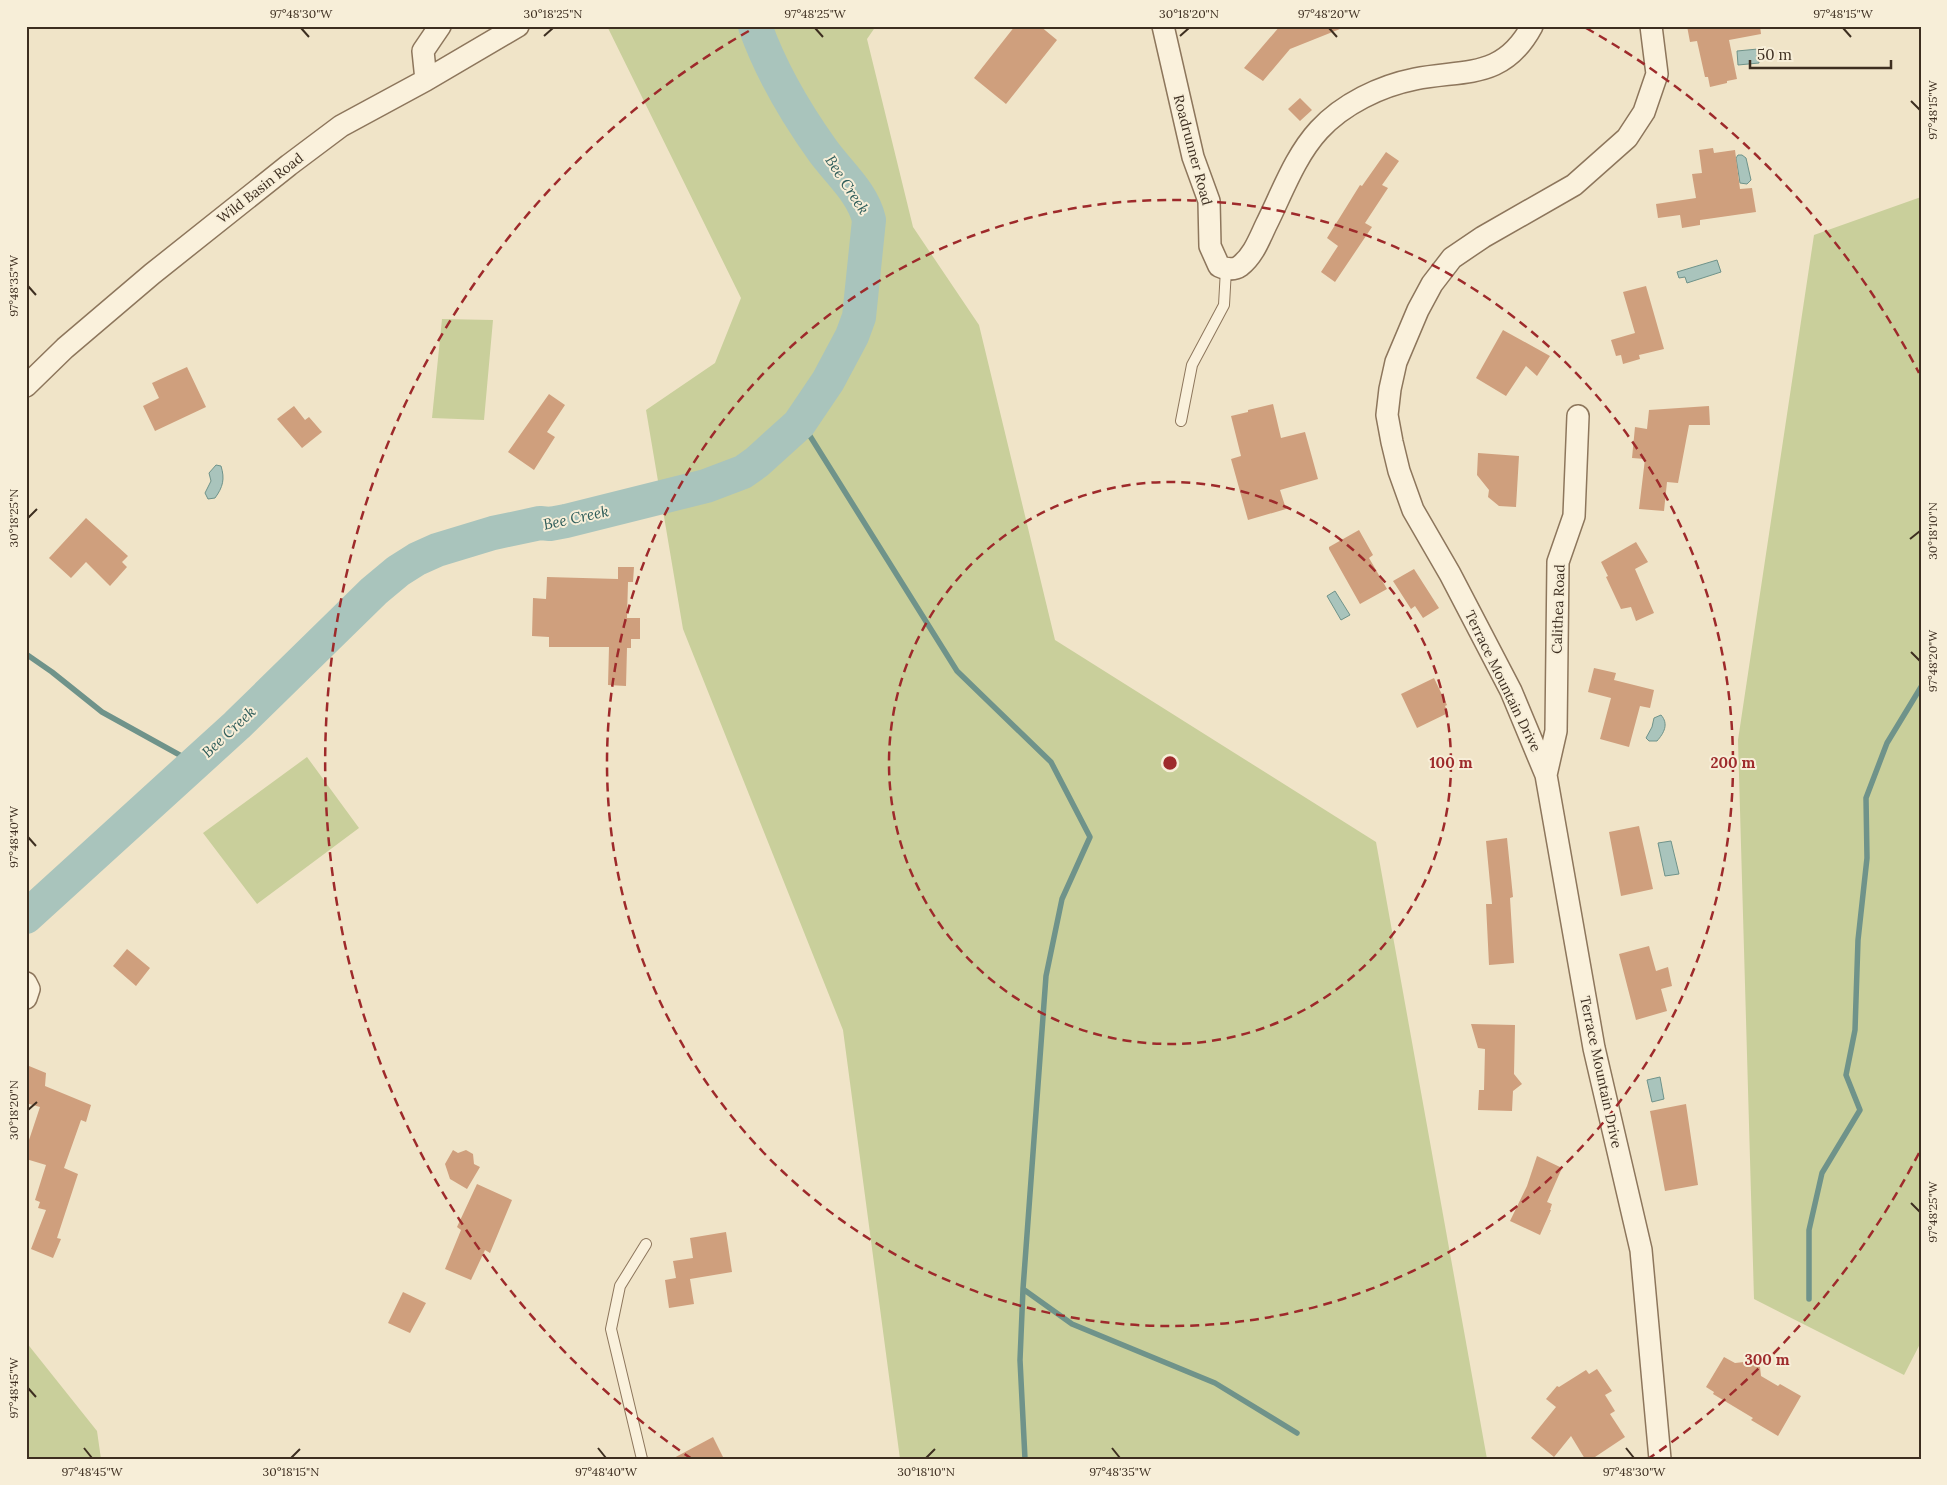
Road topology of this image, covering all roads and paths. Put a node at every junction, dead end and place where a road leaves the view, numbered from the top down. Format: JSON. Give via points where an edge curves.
{"nodes":[{"id":1,"x":440,"y":26,"type":"edge"},
{"id":2,"x":518,"y":26,"type":"edge"},
{"id":3,"x":1162,"y":26,"type":"edge"},
{"id":4,"x":1532,"y":26,"type":"edge"},
{"id":5,"x":1652,"y":26,"type":"edge"},
{"id":6,"x":426,"y":80,"type":"junction"},
{"id":7,"x":1226,"y":269,"type":"junction"},
{"id":8,"x":30,"y":376,"type":"edge"},
{"id":9,"x":1578,"y":416,"type":"dead end"},
{"id":10,"x":1181,"y":421,"type":"dead end"},
{"id":11,"x":1546,"y":774,"type":"junction"},
{"id":12,"x":26,"y":983,"type":"edge"},
{"id":13,"x":26,"y":998,"type":"edge"},
{"id":14,"x":646,"y":1244,"type":"dead end"},
{"id":15,"x":642,"y":1459,"type":"edge"},
{"id":16,"x":1660,"y":1459,"type":"edge"}],
"edges":[{"from":1,"to":6,"type":"street","via":[[423,51]]},
{"from":2,"to":6,"type":"street","name":"Wild Basin Road"},
{"from":3,"to":7,"type":"street","name":"Roadrunner Road","via":[[1191,149],[1209,201],[1210,246],[1219,266]]},
{"from":4,"to":7,"type":"street","via":[[1514,52],[1495,65],[1473,72],[1414,79],[1352,102],[1319,130],[1296,163],[1252,254],[1239,268]]},
{"from":5,"to":11,"type":"street","name":"Terrace Mountain Drive","via":[[1657,74],[1644,112],[1627,138],[1574,185],[1452,258],[1432,284],[1418,310],[1396,362],[1390,389],[1388,415],[1392,442],[1413,510],[1506,682]]},
{"from":6,"to":8,"type":"street","name":"Wild Basin Road","via":[[341,126],[152,274]]},
{"from":7,"to":10,"type":"lane","via":[[1224,304],[1192,365]]},
{"from":9,"to":11,"type":"street","name":"Calithea Road","via":[[1574,516],[1558,562],[1556,731]]},
{"from":11,"to":16,"type":"street","name":"Terrace Mountain Drive","via":[[1594,1048],[1641,1250]]},
{"from":12,"to":13,"type":"street","via":[[30,989]]},
{"from":14,"to":15,"type":"lane","via":[[620,1286],[610,1329]]}]}
